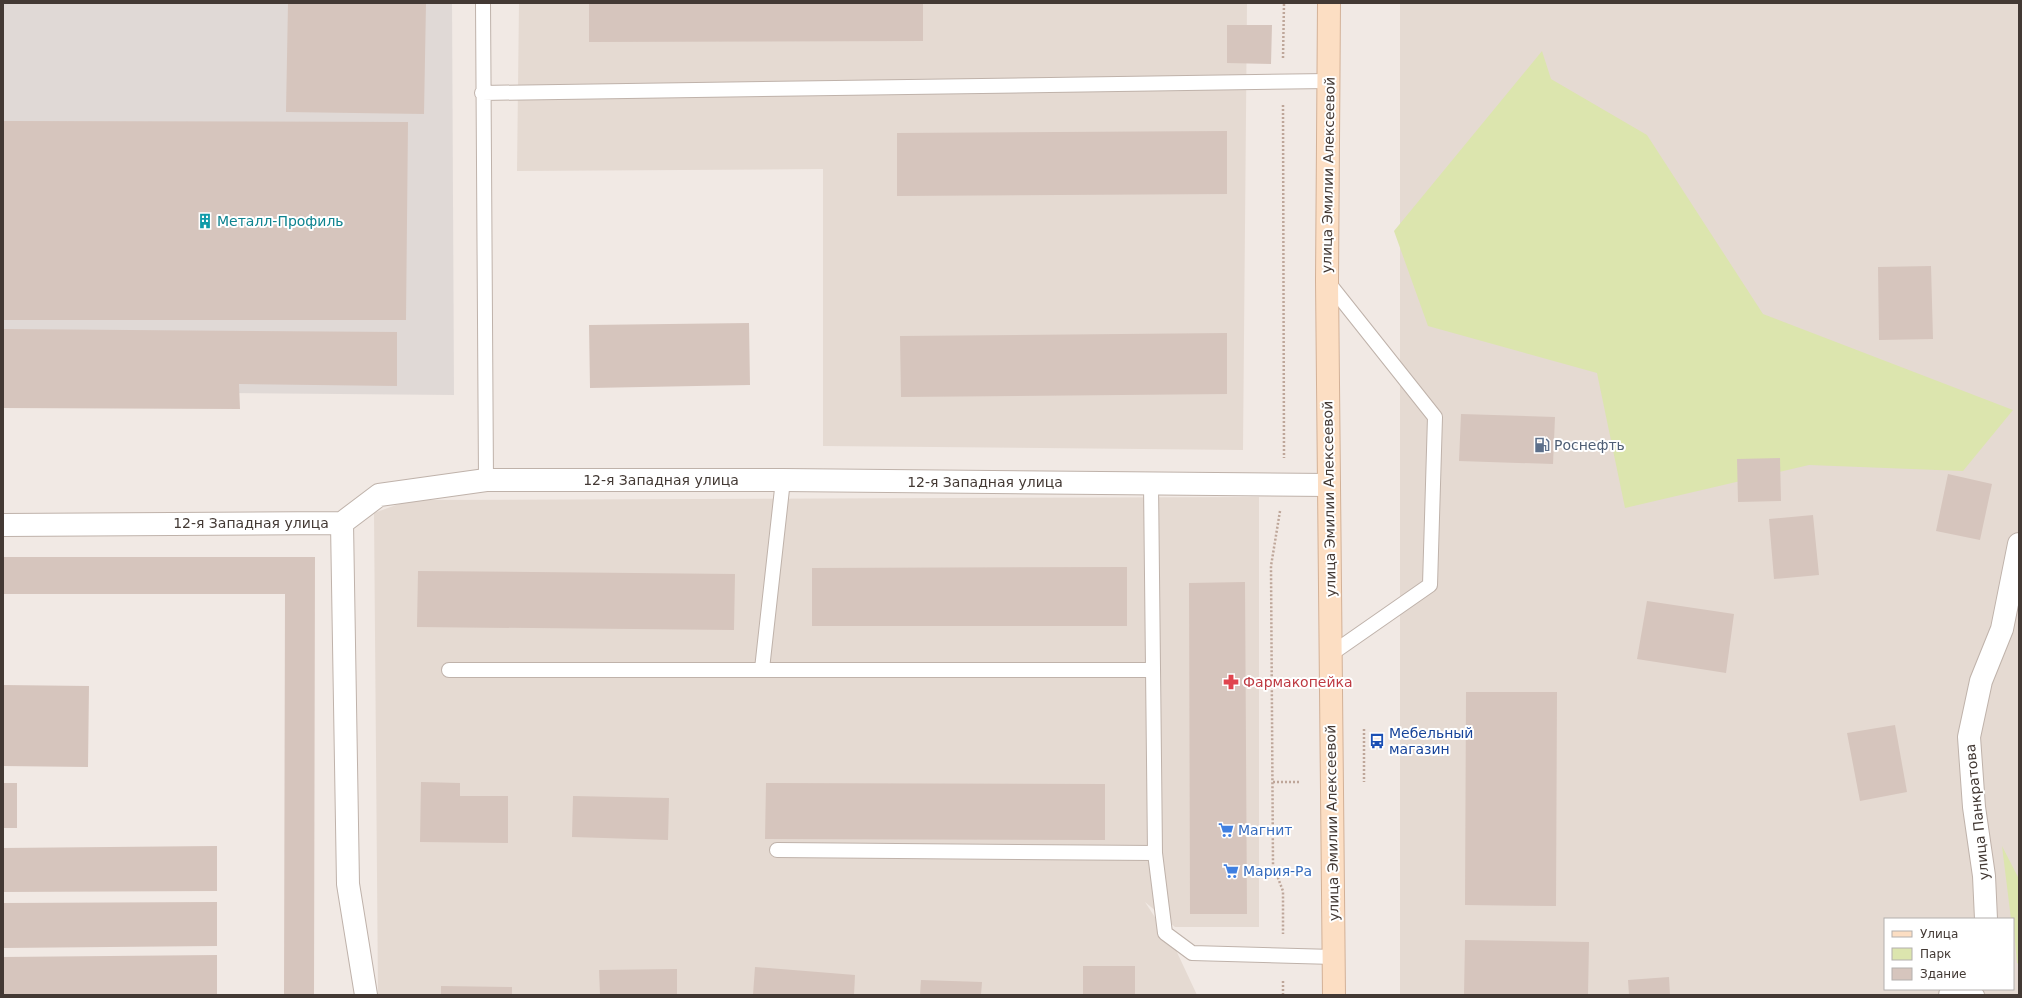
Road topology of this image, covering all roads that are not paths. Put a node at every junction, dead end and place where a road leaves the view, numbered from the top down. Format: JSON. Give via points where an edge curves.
{"nodes":[{"id":1,"x":483,"y":3,"type":"edge"},
{"id":2,"x":1329,"y":3,"type":"edge"},
{"id":3,"x":1329,"y":81,"type":"junction"},
{"id":4,"x":482,"y":93,"type":"junction"},
{"id":5,"x":1327,"y":281,"type":"junction"},
{"id":6,"x":486,"y":480,"type":"junction"},
{"id":7,"x":783,"y":480,"type":"junction"},
{"id":8,"x":1151,"y":483,"type":"junction"},
{"id":9,"x":1329,"y":485,"type":"junction"},
{"id":10,"x":342,"y":523,"type":"junction"},
{"id":11,"x":3,"y":524,"type":"edge"},
{"id":12,"x":2019,"y":544,"type":"edge"},
{"id":13,"x":1331,"y":654,"type":"junction"},
{"id":14,"x":762,"y":669,"type":"junction"},
{"id":15,"x":449,"y":670,"type":"dead end"},
{"id":16,"x":1153,"y":670,"type":"junction"},
{"id":17,"x":777,"y":850,"type":"dead end"},
{"id":18,"x":1156,"y":854,"type":"junction"},
{"id":19,"x":1986,"y":918,"type":"edge"},
{"id":20,"x":1334,"y":957,"type":"junction"},
{"id":21,"x":1953,"y":992,"type":"edge"},
{"id":22,"x":366,"y":995,"type":"edge"},
{"id":23,"x":1334,"y":995,"type":"edge"},
{"id":24,"x":1977,"y":995,"type":"edge"}],
"edges":[{"from":1,"to":4,"type":"lane"},
{"from":2,"to":3,"type":"street","name":"улица Эмилии Алексеевой"},
{"from":3,"to":4,"type":"lane"},
{"from":3,"to":5,"type":"street","name":"улица Эмилии Алексеевой"},
{"from":4,"to":6,"type":"lane"},
{"from":5,"to":9,"type":"street","name":"улица Эмилии Алексеевой"},
{"from":5,"to":13,"type":"lane","via":[[1435,417],[1430,585]]},
{"from":6,"to":7,"type":"street","name":"12-я Западная улица"},
{"from":6,"to":10,"type":"street","name":"12-я Западная улица","via":[[379,495]]},
{"from":7,"to":8,"type":"street","name":"12-я Западная улица"},
{"from":7,"to":14,"type":"lane"},
{"from":8,"to":9,"type":"street","name":"12-я Западная улица"},
{"from":8,"to":16,"type":"lane"},
{"from":9,"to":13,"type":"street","name":"улица Эмилии Алексеевой"},
{"from":10,"to":11,"type":"street","name":"12-я Западная улица"},
{"from":10,"to":22,"type":"street","via":[[348,884]]},
{"from":12,"to":19,"type":"street","name":"улица Панкратова","via":[[2002,629],[1981,681],[1969,737]]},
{"from":13,"to":20,"type":"street","name":"улица Эмилии Алексеевой"},
{"from":14,"to":15,"type":"lane"},
{"from":14,"to":16,"type":"lane"},
{"from":16,"to":18,"type":"lane"},
{"from":17,"to":18,"type":"lane"},
{"from":18,"to":20,"type":"lane","via":[[1165,933],[1192,953]]},
{"from":20,"to":23,"type":"street","name":"улица Эмилии Алексеевой"},
{"from":21,"to":24,"type":"lane"}]}
